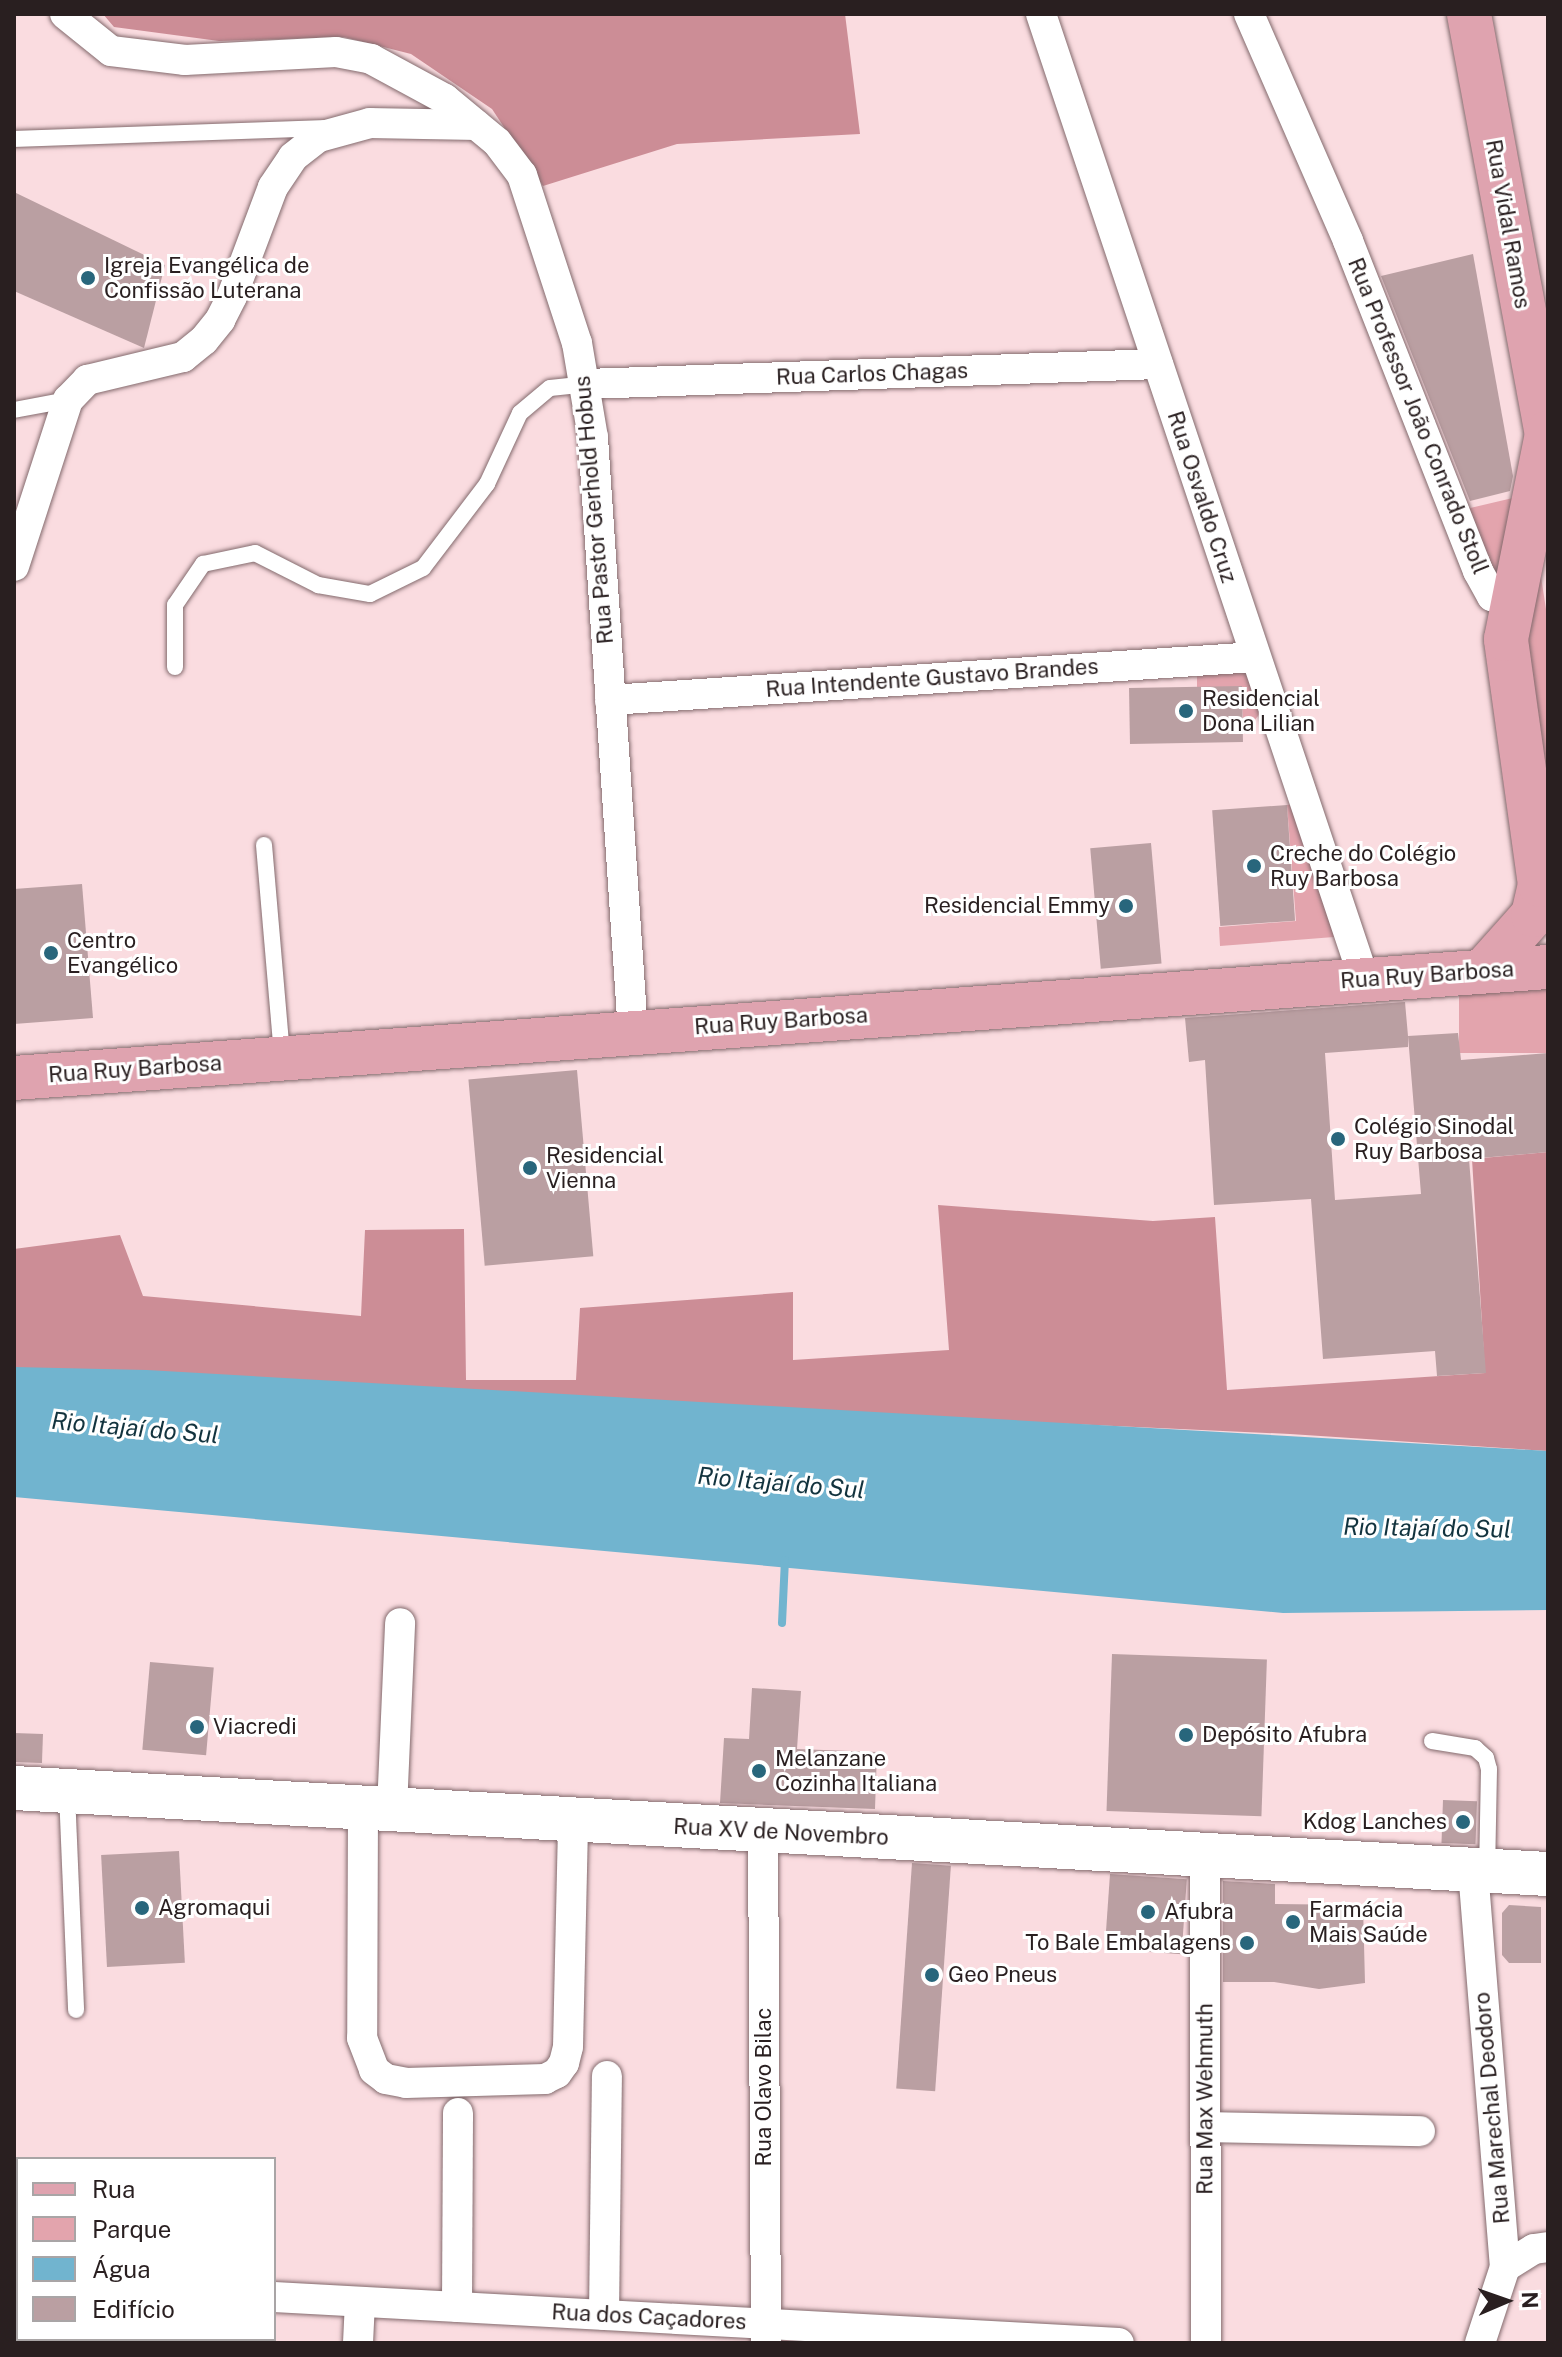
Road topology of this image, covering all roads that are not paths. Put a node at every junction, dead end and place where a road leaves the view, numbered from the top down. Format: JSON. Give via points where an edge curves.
{"nodes":[{"id":1,"x":65,"y":14,"type":"edge"},
{"id":2,"x":1041,"y":14,"type":"edge"},
{"id":3,"x":1249,"y":14,"type":"edge"},
{"id":4,"x":1469,"y":14,"type":"edge"},
{"id":5,"x":476,"y":125,"type":"junction"},
{"id":6,"x":343,"y":128,"type":"junction"},
{"id":7,"x":14,"y":139,"type":"edge"},
{"id":8,"x":1158,"y":364,"type":"junction"},
{"id":9,"x":586,"y":384,"type":"junction"},
{"id":10,"x":68,"y":400,"type":"junction"},
{"id":11,"x":14,"y":410,"type":"edge"},
{"id":12,"x":1547,"y":433,"type":"edge"},
{"id":13,"x":1548,"y":440,"type":"edge"},
{"id":14,"x":14,"y":566,"type":"edge"},
{"id":15,"x":1516,"y":587,"type":"junction"},
{"id":16,"x":1255,"y":657,"type":"junction"},
{"id":17,"x":175,"y":667,"type":"dead end"},
{"id":18,"x":610,"y":700,"type":"junction"},
{"id":19,"x":264,"y":845,"type":"dead end"},
{"id":20,"x":1548,"y":967,"type":"edge"},
{"id":21,"x":1484,"y":970,"type":"junction"},
{"id":22,"x":1364,"y":979,"type":"junction"},
{"id":23,"x":633,"y":1032,"type":"junction"},
{"id":24,"x":282,"y":1058,"type":"junction"},
{"id":25,"x":14,"y":1078,"type":"edge"},
{"id":26,"x":400,"y":1623,"type":"dead end"},
{"id":27,"x":1432,"y":1741,"type":"dead end"},
{"id":28,"x":14,"y":1788,"type":"edge"},
{"id":29,"x":67,"y":1791,"type":"junction"},
{"id":30,"x":378,"y":1808,"type":"junction"},
{"id":31,"x":573,"y":1819,"type":"junction"},
{"id":32,"x":763,"y":1831,"type":"junction"},
{"id":33,"x":1205,"y":1855,"type":"junction"},
{"id":34,"x":1480,"y":1871,"type":"junction"},
{"id":35,"x":1548,"y":1874,"type":"edge"},
{"id":36,"x":76,"y":2010,"type":"dead end"},
{"id":37,"x":607,"y":2076,"type":"dead end"},
{"id":38,"x":458,"y":2113,"type":"dead end"},
{"id":39,"x":1205,"y":2127,"type":"junction"},
{"id":40,"x":1420,"y":2131,"type":"dead end"},
{"id":41,"x":1548,"y":2247,"type":"edge"},
{"id":42,"x":1505,"y":2267,"type":"junction"},
{"id":43,"x":276,"y":2297,"type":"edge"},
{"id":44,"x":360,"y":2302,"type":"junction"},
{"id":45,"x":457,"y":2307,"type":"junction"},
{"id":46,"x":604,"y":2315,"type":"junction"},
{"id":47,"x":766,"y":2333,"type":"edge"},
{"id":48,"x":358,"y":2343,"type":"edge"},
{"id":49,"x":1119,"y":2343,"type":"edge"},
{"id":50,"x":1206,"y":2343,"type":"edge"},
{"id":51,"x":1480,"y":2343,"type":"edge"}],
"edges":[{"from":1,"to":5,"type":"street","name":"Rua Pastor Gerhold Hobus","via":[[111,51],[185,60],[336,52],[371,59],[445,99]]},
{"from":2,"to":8,"type":"street","name":"Rua Osvaldo Cruz"},
{"from":3,"to":15,"type":"street","name":"Rua Professor João Conrado Stoll","via":[[1348,241],[1478,571],[1492,596]]},
{"from":4,"to":12,"type":"main road","name":"Rua Vidal Ramos"},
{"from":5,"to":6,"type":"street","via":[[370,123]]},
{"from":5,"to":9,"type":"street","name":"Rua Pastor Gerhold Hobus","via":[[522,175]]},
{"from":6,"to":7,"type":"lane"},
{"from":6,"to":10,"type":"street","via":[[319,137],[293,157],[273,187],[232,296],[204,340],[183,357],[87,380]]},
{"from":8,"to":9,"type":"street","name":"Rua Carlos Chagas"},
{"from":8,"to":16,"type":"street","name":"Rua Osvaldo Cruz"},
{"from":9,"to":17,"type":"lane","via":[[550,388],[520,413],[487,484],[423,568],[370,594],[318,585],[255,553],[203,564],[175,605]]},
{"from":9,"to":18,"type":"street","name":"Rua Pastor Gerhold Hobus"},
{"from":10,"to":11,"type":"lane"},
{"from":10,"to":14,"type":"street"},
{"from":12,"to":13,"type":"main road","name":"Rua Vidal Ramos"},
{"from":12,"to":15,"type":"main road","name":"Rua Vidal Ramos"},
{"from":15,"to":21,"type":"main road","name":"Rua Professor João Conrado Stoll","via":[[1506,639],[1540,885],[1533,915]]},
{"from":16,"to":18,"type":"street","name":"Rua Intendente Gustavo Brandes"},
{"from":16,"to":22,"type":"street","name":"Rua Osvaldo Cruz"},
{"from":18,"to":23,"type":"street","name":"Rua Pastor Gerhold Hobus"},
{"from":19,"to":24,"type":"lane"},
{"from":20,"to":21,"type":"main road","name":"Rua Ruy Barbosa"},
{"from":21,"to":22,"type":"main road","name":"Rua Ruy Barbosa"},
{"from":22,"to":23,"type":"main road","name":"Rua Ruy Barbosa"},
{"from":23,"to":24,"type":"main road","name":"Rua Ruy Barbosa"},
{"from":24,"to":25,"type":"main road","name":"Rua Ruy Barbosa"},
{"from":26,"to":30,"type":"street"},
{"from":27,"to":34,"type":"lane","via":[[1475,1748],[1486,1758]]},
{"from":28,"to":29,"type":"main road","name":"Rua XV de Novembro"},
{"from":29,"to":30,"type":"main road","name":"Rua XV de Novembro"},
{"from":29,"to":36,"type":"lane"},
{"from":30,"to":31,"type":"main road","name":"Rua XV de Novembro"},
{"from":30,"to":31,"type":"street","via":[[362,2038],[374,2070],[406,2083],[545,2079],[564,2063]]},
{"from":31,"to":32,"type":"main road","name":"Rua XV de Novembro"},
{"from":32,"to":33,"type":"main road","name":"Rua XV de Novembro"},
{"from":32,"to":47,"type":"street","name":"Rua Olavo Bilac"},
{"from":33,"to":34,"type":"main road","name":"Rua XV de Novembro"},
{"from":33,"to":39,"type":"street","name":"Rua Max Wehmuth"},
{"from":34,"to":35,"type":"main road","name":"Rua XV de Novembro"},
{"from":34,"to":42,"type":"street","name":"Rua Marechal Deodoro"},
{"from":37,"to":46,"type":"street"},
{"from":38,"to":45,"type":"street"},
{"from":39,"to":40,"type":"street"},
{"from":39,"to":50,"type":"street","name":"Rua Max Wehmuth"},
{"from":41,"to":42,"type":"street","via":[[1534,2249]]},
{"from":42,"to":51,"type":"street","name":"Rua Marechal Deodoro"},
{"from":43,"to":44,"type":"street","name":"Rua dos Caçadores"},
{"from":44,"to":45,"type":"street","name":"Rua dos Caçadores"},
{"from":44,"to":48,"type":"street"},
{"from":45,"to":46,"type":"street","name":"Rua dos Caçadores"},
{"from":46,"to":47,"type":"street","name":"Rua dos Caçadores"},
{"from":47,"to":49,"type":"street","name":"Rua dos Caçadores"}]}
